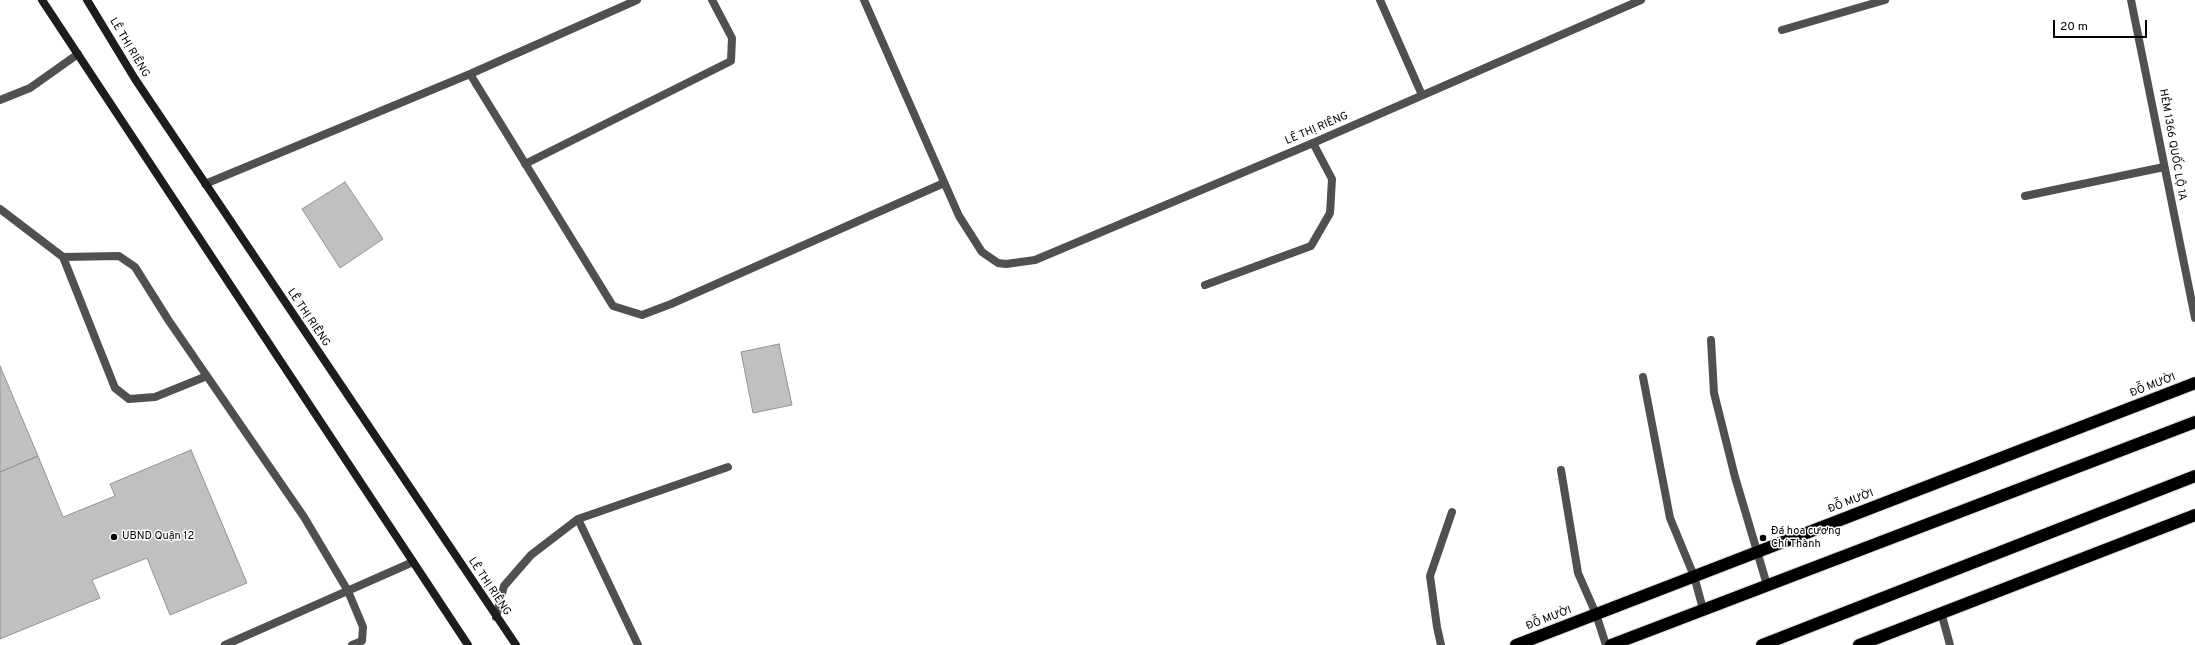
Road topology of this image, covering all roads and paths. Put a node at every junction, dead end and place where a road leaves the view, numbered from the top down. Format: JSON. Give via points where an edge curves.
{"nodes":[{"id":1,"x":42,"y":0,"type":"edge"},
{"id":2,"x":87,"y":0,"type":"edge"},
{"id":3,"x":637,"y":0,"type":"edge"},
{"id":4,"x":712,"y":0,"type":"edge"},
{"id":5,"x":864,"y":0,"type":"edge"},
{"id":6,"x":1380,"y":0,"type":"edge"},
{"id":7,"x":1641,"y":0,"type":"edge"},
{"id":8,"x":1885,"y":0,"type":"edge"},
{"id":9,"x":2131,"y":0,"type":"edge"},
{"id":10,"x":1782,"y":30,"type":"dead end"},
{"id":11,"x":78,"y":54,"type":"junction"},
{"id":12,"x":470,"y":74,"type":"junction"},
{"id":13,"x":1422,"y":95,"type":"junction"},
{"id":14,"x":0,"y":100,"type":"edge"},
{"id":15,"x":1313,"y":143,"type":"junction"},
{"id":16,"x":525,"y":164,"type":"junction"},
{"id":17,"x":2164,"y":167,"type":"junction"},
{"id":18,"x":944,"y":183,"type":"junction"},
{"id":19,"x":205,"y":184,"type":"junction"},
{"id":20,"x":2025,"y":196,"type":"dead end"},
{"id":21,"x":0,"y":209,"type":"edge"},
{"id":22,"x":63,"y":257,"type":"junction"},
{"id":23,"x":1206,"y":285,"type":"dead end"},
{"id":24,"x":2195,"y":318,"type":"edge"},
{"id":25,"x":1711,"y":340,"type":"dead end"},
{"id":26,"x":207,"y":376,"type":"junction"},
{"id":27,"x":1642,"y":377,"type":"dead end"},
{"id":28,"x":2195,"y":383,"type":"edge"},
{"id":29,"x":2195,"y":422,"type":"edge"},
{"id":30,"x":728,"y":468,"type":"dead end"},
{"id":31,"x":1561,"y":470,"type":"dead end"},
{"id":32,"x":2195,"y":476,"type":"edge"},
{"id":33,"x":1452,"y":512,"type":"dead end"},
{"id":34,"x":2195,"y":515,"type":"edge"},
{"id":35,"x":578,"y":519,"type":"junction"},
{"id":36,"x":1756,"y":552,"type":"junction"},
{"id":37,"x":413,"y":562,"type":"junction"},
{"id":38,"x":1694,"y":576,"type":"junction"},
{"id":39,"x":1767,"y":585,"type":"junction"},
{"id":40,"x":348,"y":591,"type":"junction"},
{"id":41,"x":1704,"y":609,"type":"junction"},
{"id":42,"x":1941,"y":612,"type":"junction"},
{"id":43,"x":1596,"y":614,"type":"junction"},
{"id":44,"x":496,"y":617,"type":"junction"},
{"id":45,"x":225,"y":645,"type":"edge"},
{"id":46,"x":352,"y":645,"type":"edge"},
{"id":47,"x":468,"y":645,"type":"edge"},
{"id":48,"x":516,"y":645,"type":"edge"},
{"id":49,"x":638,"y":645,"type":"edge"},
{"id":50,"x":1442,"y":645,"type":"edge"},
{"id":51,"x":1516,"y":645,"type":"edge"},
{"id":52,"x":1606,"y":645,"type":"edge"},
{"id":53,"x":1611,"y":645,"type":"edge"},
{"id":54,"x":1762,"y":645,"type":"edge"},
{"id":55,"x":1859,"y":645,"type":"edge"},
{"id":56,"x":1950,"y":645,"type":"edge"}],
"edges":[{"from":1,"to":11,"type":"street"},
{"from":2,"to":19,"type":"street","name":"LÊ THỊ RIÊNG","via":[[135,79]]},
{"from":3,"to":12,"type":"street"},
{"from":4,"to":16,"type":"street","via":[[732,38],[731,61]]},
{"from":5,"to":18,"type":"street"},
{"from":6,"to":13,"type":"street"},
{"from":7,"to":13,"type":"street","name":"LÊ THỊ RIÊNG"},
{"from":8,"to":10,"type":"street"},
{"from":9,"to":17,"type":"street","name":"HẺM 1366 QUỐC LỘ 1A","via":[[2150,84]]},
{"from":11,"to":14,"type":"street","via":[[30,88]]},
{"from":11,"to":37,"type":"street"},
{"from":12,"to":16,"type":"street"},
{"from":12,"to":19,"type":"street"},
{"from":13,"to":15,"type":"street","name":"LÊ THỊ RIÊNG"},
{"from":15,"to":18,"type":"street","name":"LÊ THỊ RIÊNG","via":[[1035,260],[1006,264],[998,263],[982,252],[959,216]]},
{"from":15,"to":23,"type":"street","via":[[1332,179],[1330,213],[1311,246]]},
{"from":16,"to":18,"type":"street","via":[[613,306],[642,315]]},
{"from":17,"to":20,"type":"street"},
{"from":17,"to":24,"type":"street","name":"HẺM 1366 QUỐC LỘ 1A"},
{"from":19,"to":44,"type":"street","name":"LÊ THỊ RIÊNG"},
{"from":21,"to":22,"type":"street"},
{"from":22,"to":26,"type":"street","via":[[119,256],[135,267]]},
{"from":22,"to":26,"type":"street","via":[[115,388],[129,399],[155,397]]},
{"from":25,"to":36,"type":"street","via":[[1714,393]]},
{"from":26,"to":40,"type":"street","via":[[304,517]]},
{"from":27,"to":38,"type":"street","via":[[1670,518]]},
{"from":28,"to":36,"type":"highway","name":"ĐỖ MƯỜI"},
{"from":29,"to":39,"type":"highway"},
{"from":30,"to":35,"type":"street"},
{"from":31,"to":43,"type":"street","via":[[1578,573]]},
{"from":32,"to":54,"type":"highway"},
{"from":33,"to":50,"type":"street","via":[[1430,576]]},
{"from":34,"to":42,"type":"highway"},
{"from":35,"to":44,"type":"street","via":[[531,555],[504,586]]},
{"from":35,"to":49,"type":"street"},
{"from":36,"to":38,"type":"highway","name":"ĐỖ MƯỜI"},
{"from":36,"to":39,"type":"street"},
{"from":37,"to":40,"type":"street"},
{"from":37,"to":47,"type":"street"},
{"from":38,"to":41,"type":"street"},
{"from":38,"to":43,"type":"highway","name":"ĐỖ MƯỜI"},
{"from":39,"to":41,"type":"highway"},
{"from":40,"to":45,"type":"street"},
{"from":40,"to":46,"type":"street","via":[[363,628],[362,641]]},
{"from":41,"to":53,"type":"highway"},
{"from":42,"to":55,"type":"highway"},
{"from":42,"to":56,"type":"street"},
{"from":43,"to":51,"type":"highway","name":"ĐỖ MƯỜI"},
{"from":43,"to":52,"type":"street"},
{"from":44,"to":48,"type":"street","name":"LÊ THỊ RIÊNG"}]}
